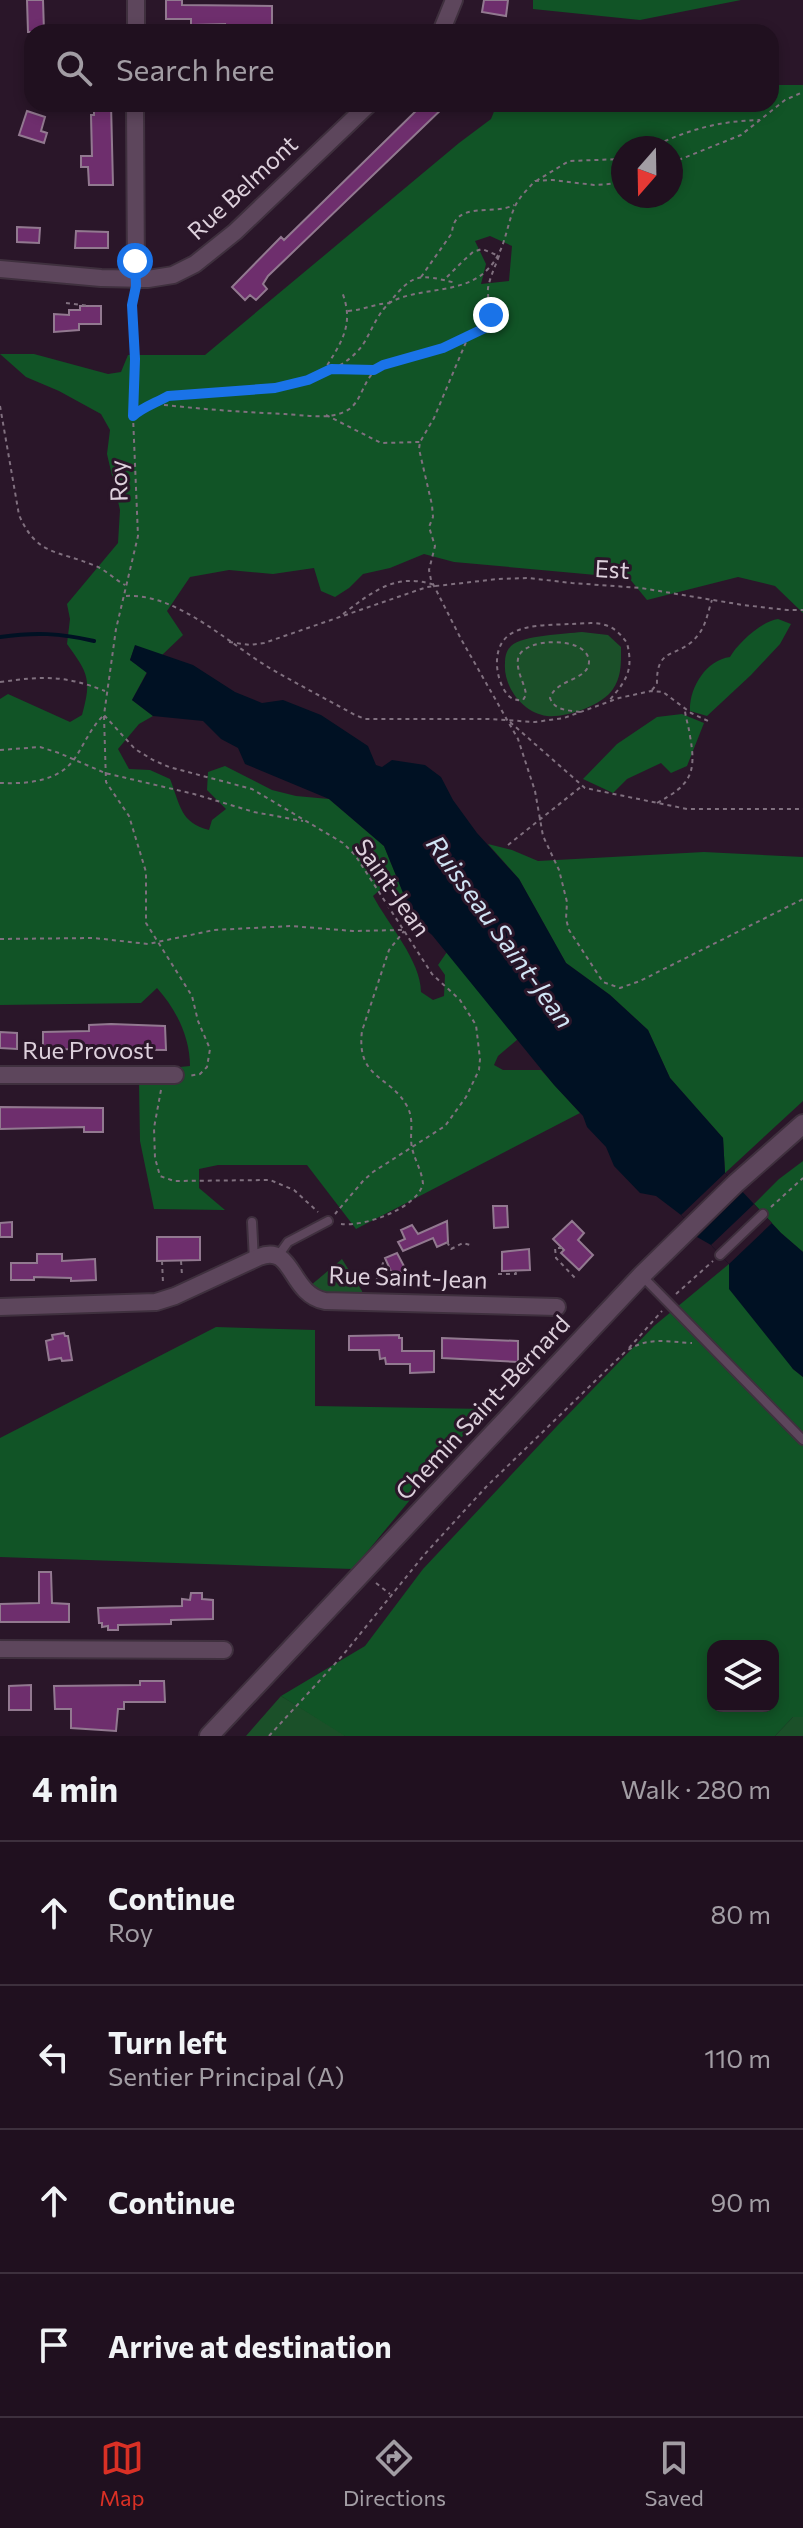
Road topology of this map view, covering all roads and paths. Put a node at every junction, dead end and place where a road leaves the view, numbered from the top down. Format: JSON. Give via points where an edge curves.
{"nodes":[{"id":1,"x":136,"y":0,"type":"edge"},
{"id":2,"x":454,"y":0,"type":"edge"},
{"id":3,"x":136,"y":24,"type":"edge"},
{"id":4,"x":444,"y":24,"type":"edge"},
{"id":5,"x":803,"y":92,"type":"edge"},
{"id":6,"x":779,"y":105,"type":"edge"},
{"id":7,"x":135,"y":112,"type":"edge"},
{"id":8,"x":354,"y":112,"type":"edge"},
{"id":9,"x":770,"y":112,"type":"edge"},
{"id":10,"x":760,"y":120,"type":"junction"},
{"id":11,"x":675,"y":136,"type":"edge"},
{"id":12,"x":683,"y":158,"type":"edge"},
{"id":13,"x":611,"y":159,"type":"edge"},
{"id":14,"x":535,"y":181,"type":"junction"},
{"id":15,"x":611,"y":184,"type":"edge"},
{"id":16,"x":518,"y":202,"type":"junction"},
{"id":17,"x":499,"y":256,"type":"junction"},
{"id":18,"x":0,"y":269,"type":"edge"},
{"id":19,"x":421,"y":277,"type":"junction"},
{"id":20,"x":136,"y":279,"type":"junction"},
{"id":21,"x":444,"y":280,"type":"junction"},
{"id":22,"x":462,"y":284,"type":"junction"},
{"id":23,"x":342,"y":292,"type":"dead end"},
{"id":24,"x":66,"y":303,"type":"dead end"},
{"id":25,"x":389,"y":303,"type":"junction"},
{"id":26,"x":90,"y":306,"type":"dead end"},
{"id":27,"x":348,"y":311,"type":"junction"},
{"id":28,"x":469,"y":335,"type":"junction"},
{"id":29,"x":331,"y":369,"type":"junction"},
{"id":30,"x":374,"y":370,"type":"junction"},
{"id":31,"x":321,"y":374,"type":"junction"},
{"id":32,"x":155,"y":404,"type":"junction"},
{"id":33,"x":0,"y":406,"type":"edge"},
{"id":34,"x":325,"y":415,"type":"junction"},
{"id":35,"x":133,"y":416,"type":"junction"},
{"id":36,"x":420,"y":442,"type":"junction"},
{"id":37,"x":435,"y":585,"type":"junction"},
{"id":38,"x":126,"y":586,"type":"junction"},
{"id":39,"x":125,"y":596,"type":"junction"},
{"id":40,"x":712,"y":600,"type":"junction"},
{"id":41,"x":803,"y":610,"type":"edge"},
{"id":42,"x":340,"y":616,"type":"junction"},
{"id":43,"x":228,"y":642,"type":"junction"},
{"id":44,"x":0,"y":682,"type":"edge"},
{"id":45,"x":651,"y":691,"type":"junction"},
{"id":46,"x":106,"y":692,"type":"junction"},
{"id":47,"x":607,"y":703,"type":"junction"},
{"id":48,"x":685,"y":708,"type":"junction"},
{"id":49,"x":581,"y":712,"type":"junction"},
{"id":50,"x":104,"y":715,"type":"junction"},
{"id":51,"x":509,"y":721,"type":"junction"},
{"id":52,"x":708,"y":721,"type":"dead end"},
{"id":53,"x":0,"y":750,"type":"edge"},
{"id":54,"x":74,"y":759,"type":"junction"},
{"id":55,"x":105,"y":773,"type":"junction"},
{"id":56,"x":0,"y":783,"type":"edge"},
{"id":57,"x":582,"y":786,"type":"junction"},
{"id":58,"x":656,"y":804,"type":"junction"},
{"id":59,"x":803,"y":809,"type":"edge"},
{"id":60,"x":539,"y":819,"type":"junction"},
{"id":61,"x":306,"y":821,"type":"junction"},
{"id":62,"x":508,"y":845,"type":"dead end"},
{"id":63,"x":803,"y":899,"type":"edge"},
{"id":64,"x":405,"y":930,"type":"junction"},
{"id":65,"x":0,"y":939,"type":"edge"},
{"id":66,"x":157,"y":944,"type":"junction"},
{"id":67,"x":0,"y":1075,"type":"edge"},
{"id":68,"x":169,"y":1075,"type":"junction"},
{"id":69,"x":803,"y":1124,"type":"edge"},
{"id":70,"x":412,"y":1147,"type":"junction"},
{"id":71,"x":803,"y":1178,"type":"edge"},
{"id":72,"x":763,"y":1214,"type":"joint"},
{"id":73,"x":328,"y":1221,"type":"junction"},
{"id":74,"x":252,"y":1222,"type":"dead end"},
{"id":75,"x":447,"y":1242,"type":"dead end"},
{"id":76,"x":470,"y":1245,"type":"dead end"},
{"id":77,"x":562,"y":1248,"type":"dead end"},
{"id":78,"x":720,"y":1255,"type":"joint"},
{"id":79,"x":278,"y":1256,"type":"junction"},
{"id":80,"x":385,"y":1258,"type":"dead end"},
{"id":81,"x":254,"y":1260,"type":"junction"},
{"id":82,"x":162,"y":1261,"type":"dead end"},
{"id":83,"x":515,"y":1270,"type":"dead end"},
{"id":84,"x":498,"y":1274,"type":"dead end"},
{"id":85,"x":642,"y":1275,"type":"junction"},
{"id":86,"x":576,"y":1279,"type":"dead end"},
{"id":87,"x":376,"y":1281,"type":"dead end"},
{"id":88,"x":163,"y":1300,"type":"junction"},
{"id":89,"x":668,"y":1301,"type":"junction"},
{"id":90,"x":0,"y":1307,"type":"edge"},
{"id":91,"x":557,"y":1307,"type":"dead end"},
{"id":92,"x":706,"y":1340,"type":"junction"},
{"id":93,"x":625,"y":1352,"type":"junction"},
{"id":94,"x":803,"y":1440,"type":"edge"},
{"id":95,"x":373,"y":1580,"type":"dead end"},
{"id":96,"x":391,"y":1595,"type":"junction"},
{"id":97,"x":0,"y":1649,"type":"edge"},
{"id":98,"x":224,"y":1650,"type":"dead end"},
{"id":99,"x":209,"y":1736,"type":"edge"},
{"id":100,"x":269,"y":1736,"type":"edge"}],
"edges":[{"from":1,"to":3,"type":"street"},
{"from":2,"to":4,"type":"street"},
{"from":5,"to":6,"type":"path"},
{"from":7,"to":20,"type":"street"},
{"from":8,"to":20,"type":"street","name":"Rue Belmont","via":[[207,256],[173,275]]},
{"from":9,"to":10,"type":"path"},
{"from":10,"to":11,"type":"path"},
{"from":10,"to":12,"type":"path","via":[[741,135]]},
{"from":13,"to":14,"type":"path","via":[[569,161]]},
{"from":14,"to":15,"type":"path"},
{"from":14,"to":16,"type":"path"},
{"from":16,"to":17,"type":"path"},
{"from":16,"to":19,"type":"path","via":[[501,210],[463,212]]},
{"from":17,"to":21,"type":"path","via":[[482,249],[473,252]]},
{"from":17,"to":22,"type":"path","via":[[485,273]]},
{"from":17,"to":28,"type":"path","via":[[489,283],[490,321]]},
{"from":18,"to":20,"type":"street","name":"Rue Belmont"},
{"from":19,"to":21,"type":"path"},
{"from":19,"to":25,"type":"path","via":[[406,283]]},
{"from":20,"to":35,"type":"path","name":"Roy"},
{"from":21,"to":22,"type":"path"},
{"from":22,"to":25,"type":"path"},
{"from":23,"to":27,"type":"path"},
{"from":24,"to":26,"type":"path"},
{"from":25,"to":27,"type":"path"},
{"from":25,"to":29,"type":"path","via":[[361,347]]},
{"from":27,"to":31,"type":"path","via":[[346,329]]},
{"from":28,"to":30,"type":"path"},
{"from":28,"to":36,"type":"path"},
{"from":29,"to":30,"type":"path"},
{"from":29,"to":31,"type":"path"},
{"from":30,"to":34,"type":"path","via":[[355,404]]},
{"from":31,"to":32,"type":"path","via":[[275,388],[168,396]]},
{"from":32,"to":34,"type":"path"},
{"from":32,"to":35,"type":"path"},
{"from":33,"to":38,"type":"path","via":[[25,529],[45,548],[95,565]]},
{"from":34,"to":36,"type":"path","via":[[381,443]]},
{"from":35,"to":38,"type":"path","name":"Roy","via":[[138,536]]},
{"from":36,"to":37,"type":"path","via":[[432,505],[429,527],[435,546],[429,570]]},
{"from":37,"to":40,"type":"path","name":"Est","via":[[528,578]]},
{"from":37,"to":42,"type":"path"},
{"from":37,"to":42,"type":"path","via":[[420,580],[390,583]]},
{"from":37,"to":51,"type":"path"},
{"from":38,"to":39,"type":"path"},
{"from":39,"to":43,"type":"path","via":[[176,607]]},
{"from":39,"to":46,"type":"path"},
{"from":40,"to":41,"type":"path","name":"Est"},
{"from":40,"to":45,"type":"path","via":[[692,643],[658,664],[657,684]]},
{"from":42,"to":43,"type":"path","via":[[264,643]]},
{"from":43,"to":51,"type":"path","via":[[365,719]]},
{"from":44,"to":46,"type":"path","via":[[77,680]]},
{"from":45,"to":47,"type":"path"},
{"from":45,"to":48,"type":"path","via":[[663,692]]},
{"from":46,"to":50,"type":"path"},
{"from":47,"to":49,"type":"path"},
{"from":47,"to":49,"type":"path","via":[[629,669],[627,643],[610,627],[545,625],[514,632],[498,647],[502,687],[517,700],[526,695],[519,672],[521,651],[539,644],[579,647],[587,654],[586,671],[561,683],[550,698],[559,709]]},
{"from":48,"to":52,"type":"path"},
{"from":48,"to":58,"type":"path","via":[[694,759],[689,778],[679,791]]},
{"from":49,"to":51,"type":"path","via":[[535,722]]},
{"from":50,"to":54,"type":"path"},
{"from":50,"to":55,"type":"path"},
{"from":50,"to":61,"type":"path","name":"Saint-Jean","via":[[135,749],[153,760],[252,789]]},
{"from":51,"to":57,"type":"path"},
{"from":51,"to":60,"type":"path","via":[[535,791]]},
{"from":53,"to":54,"type":"path","via":[[40,747]]},
{"from":54,"to":55,"type":"path"},
{"from":54,"to":56,"type":"path","via":[[40,781]]},
{"from":55,"to":61,"type":"path"},
{"from":55,"to":66,"type":"path","via":[[129,816],[146,872],[146,923]]},
{"from":57,"to":58,"type":"path"},
{"from":57,"to":60,"type":"path"},
{"from":58,"to":59,"type":"path"},
{"from":60,"to":62,"type":"path"},
{"from":60,"to":63,"type":"path","via":[[559,870],[569,930],[603,982],[614,987],[640,981]]},
{"from":61,"to":64,"type":"path","name":"Saint-Jean","via":[[355,855]]},
{"from":64,"to":66,"type":"path","via":[[214,930]]},
{"from":64,"to":70,"type":"path","via":[[389,950],[361,1041],[367,1065],[408,1109]]},
{"from":64,"to":70,"type":"path","name":"Saint-Jean","via":[[432,974],[460,1000],[476,1025],[480,1059],[457,1112]]},
{"from":65,"to":66,"type":"path","via":[[69,937]]},
{"from":66,"to":68,"type":"path","via":[[192,996],[210,1049],[200,1074]]},
{"from":67,"to":68,"type":"street","name":"Rue Provost"},
{"from":68,"to":73,"type":"path","via":[[154,1128],[160,1176],[174,1181],[270,1180],[303,1196]]},
{"from":69,"to":85,"type":"street","name":"Chemin Saint-Bernard"},
{"from":70,"to":73,"type":"path","name":"Saint-Jean","via":[[363,1181]]},
{"from":70,"to":73,"type":"path","via":[[422,1177],[416,1198],[361,1225]]},
{"from":71,"to":72,"type":"path"},
{"from":72,"to":78,"type":"lane"},
{"from":73,"to":79,"type":"lane","via":[[288,1242]]},
{"from":74,"to":81,"type":"lane"},
{"from":75,"to":76,"type":"path","via":[[451,1249]]},
{"from":77,"to":86,"type":"path","via":[[555,1248],[556,1258]]},
{"from":78,"to":89,"type":"path"},
{"from":79,"to":81,"type":"street"},
{"from":79,"to":91,"type":"street","name":"Rue Saint-Jean","via":[[317,1300]]},
{"from":80,"to":87,"type":"path"},
{"from":81,"to":88,"type":"street"},
{"from":82,"to":88,"type":"path"},
{"from":83,"to":84,"type":"path","via":[[516,1274]]},
{"from":85,"to":89,"type":"lane"},
{"from":85,"to":99,"type":"street","name":"Chemin Saint-Bernard"},
{"from":88,"to":90,"type":"street"},
{"from":89,"to":92,"type":"lane"},
{"from":89,"to":93,"type":"path"},
{"from":92,"to":93,"type":"path","via":[[654,1340]]},
{"from":92,"to":94,"type":"lane"},
{"from":93,"to":96,"type":"path","via":[[513,1460]]},
{"from":95,"to":96,"type":"path"},
{"from":96,"to":100,"type":"path"},
{"from":97,"to":98,"type":"street"}]}
